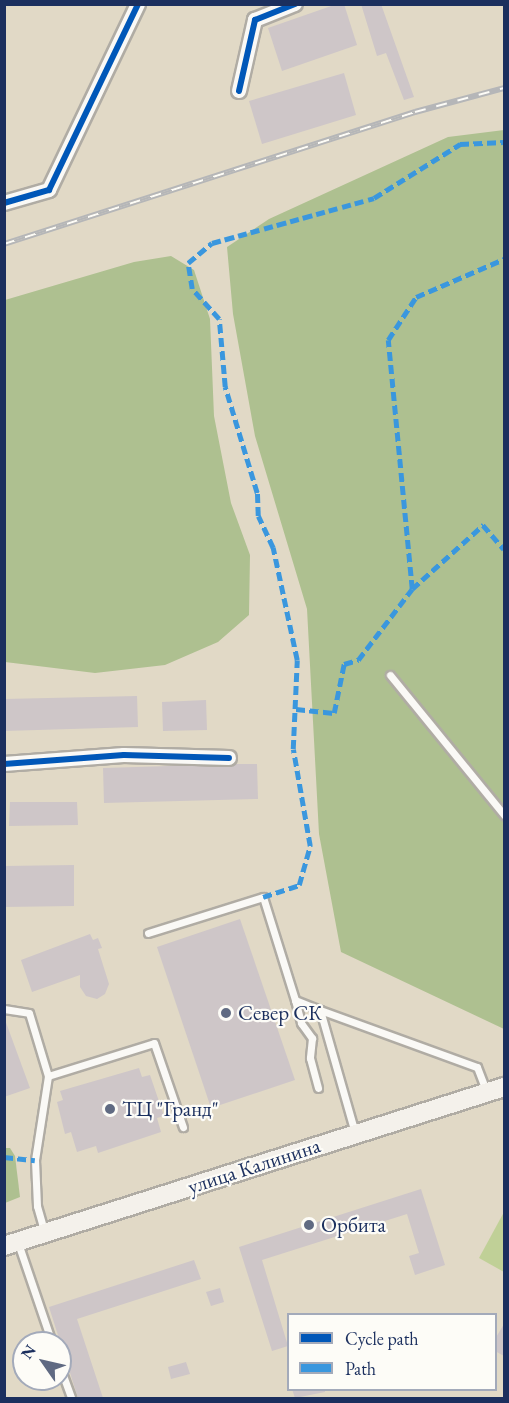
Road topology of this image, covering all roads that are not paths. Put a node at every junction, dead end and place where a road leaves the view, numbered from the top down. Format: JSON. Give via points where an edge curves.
{"nodes":[{"id":1,"x":138,"y":4,"type":"edge"},
{"id":2,"x":295,"y":4,"type":"edge"},
{"id":3,"x":239,"y":91,"type":"dead end"},
{"id":4,"x":4,"y":203,"type":"edge"},
{"id":5,"x":390,"y":675,"type":"dead end"},
{"id":6,"x":229,"y":758,"type":"dead end"},
{"id":7,"x":4,"y":764,"type":"edge"},
{"id":8,"x":504,"y":814,"type":"edge"},
{"id":9,"x":148,"y":933,"type":"dead end"},
{"id":10,"x":295,"y":1000,"type":"junction"},
{"id":11,"x":4,"y":1009,"type":"edge"},
{"id":12,"x":320,"y":1010,"type":"junction"},
{"id":13,"x":48,"y":1076,"type":"junction"},
{"id":14,"x":504,"y":1087,"type":"edge"},
{"id":15,"x":318,"y":1088,"type":"dead end"},
{"id":16,"x":486,"y":1091,"type":"junction"},
{"id":17,"x":183,"y":1127,"type":"dead end"},
{"id":18,"x":356,"y":1133,"type":"junction"},
{"id":19,"x":44,"y":1233,"type":"junction"},
{"id":20,"x":11,"y":1244,"type":"edge"},
{"id":21,"x":47,"y":1331,"type":"edge"}],
"edges":[{"from":1,"to":4,"type":"street","via":[[49,190]]},
{"from":2,"to":3,"type":"street","via":[[255,20]]},
{"from":5,"to":8,"type":"lane"},
{"from":6,"to":7,"type":"street","via":[[124,755]]},
{"from":9,"to":10,"type":"lane","via":[[263,897]]},
{"from":10,"to":12,"type":"lane"},
{"from":10,"to":15,"type":"lane","via":[[301,1023],[312,1038],[310,1058]]},
{"from":11,"to":13,"type":"lane","via":[[29,1013]]},
{"from":12,"to":16,"type":"lane","via":[[477,1068]]},
{"from":12,"to":18,"type":"lane"},
{"from":13,"to":17,"type":"lane","via":[[154,1043]]},
{"from":13,"to":19,"type":"lane","via":[[35,1160],[37,1206]]},
{"from":14,"to":16,"type":"main road","name":"улица Калинина"},
{"from":16,"to":18,"type":"main road","name":"улица Калинина"},
{"from":18,"to":19,"type":"main road","name":"улица Калинина"},
{"from":19,"to":20,"type":"main road","name":"улица Калинина"},
{"from":20,"to":21,"type":"lane"}]}
